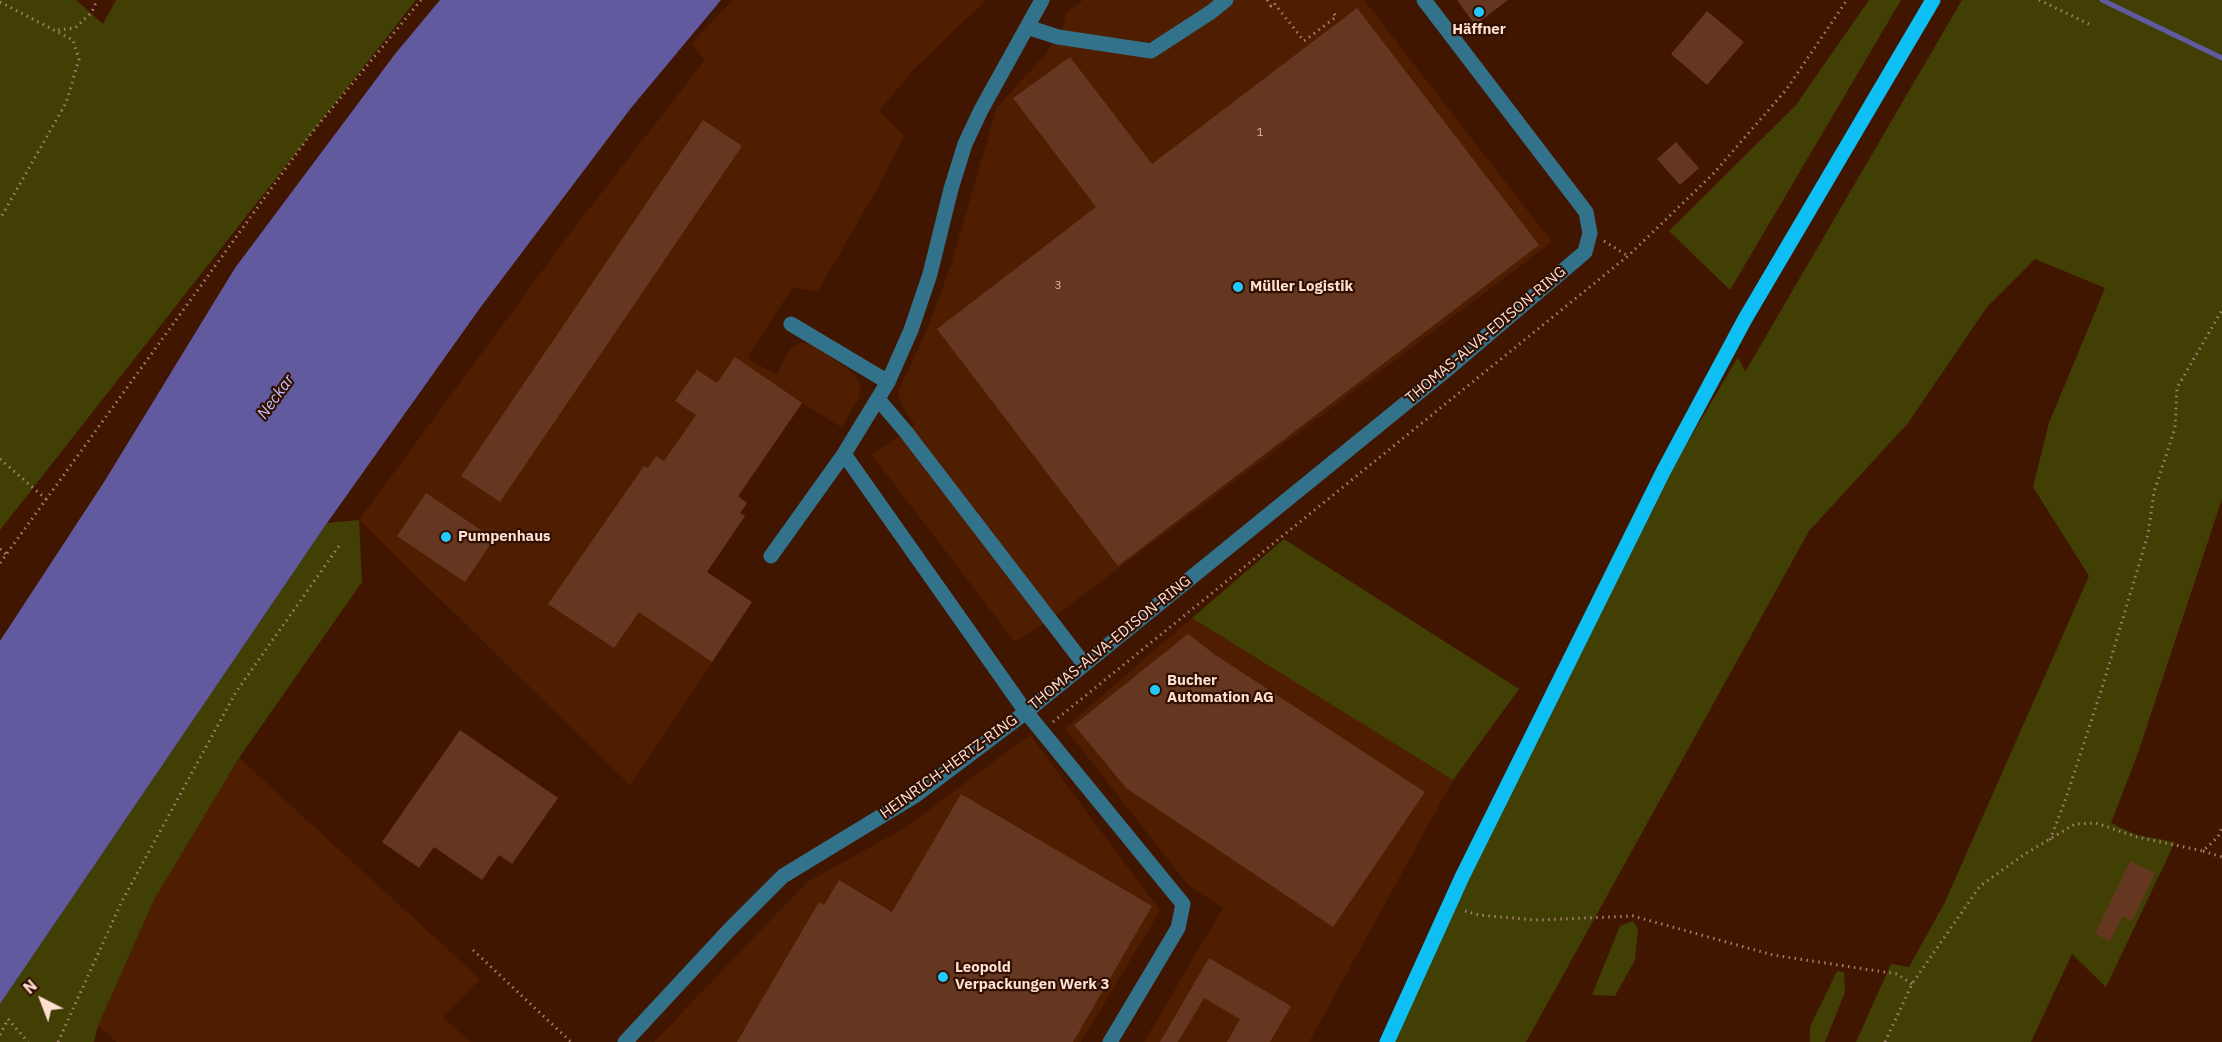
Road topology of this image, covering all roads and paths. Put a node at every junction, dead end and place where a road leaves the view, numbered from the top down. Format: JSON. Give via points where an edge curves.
{"nodes":[{"id":1,"x":97,"y":0,"type":"edge"},
{"id":2,"x":421,"y":0,"type":"edge"},
{"id":3,"x":1042,"y":0,"type":"edge"},
{"id":4,"x":1226,"y":0,"type":"edge"},
{"id":5,"x":1267,"y":0,"type":"edge"},
{"id":6,"x":1424,"y":0,"type":"edge"},
{"id":7,"x":1847,"y":0,"type":"edge"},
{"id":8,"x":1933,"y":0,"type":"edge"},
{"id":9,"x":2039,"y":0,"type":"edge"},
{"id":10,"x":0,"y":2,"type":"edge"},
{"id":11,"x":1332,"y":10,"type":"dead end"},
{"id":12,"x":2091,"y":24,"type":"dead end"},
{"id":13,"x":1027,"y":27,"type":"junction"},
{"id":14,"x":57,"y":30,"type":"junction"},
{"id":15,"x":0,"y":219,"type":"edge"},
{"id":16,"x":1590,"y":233,"type":"junction"},
{"id":17,"x":1628,"y":256,"type":"junction"},
{"id":18,"x":2222,"y":310,"type":"edge"},
{"id":19,"x":790,"y":324,"type":"dead end"},
{"id":20,"x":888,"y":382,"type":"junction"},
{"id":21,"x":878,"y":399,"type":"junction"},
{"id":22,"x":844,"y":454,"type":"junction"},
{"id":23,"x":0,"y":459,"type":"edge"},
{"id":24,"x":47,"y":500,"type":"junction"},
{"id":25,"x":339,"y":546,"type":"dead end"},
{"id":26,"x":0,"y":549,"type":"edge"},
{"id":27,"x":7,"y":555,"type":"junction"},
{"id":28,"x":771,"y":556,"type":"dead end"},
{"id":29,"x":0,"y":562,"type":"edge"},
{"id":30,"x":1084,"y":664,"type":"junction"},
{"id":31,"x":1026,"y":712,"type":"junction"},
{"id":32,"x":1041,"y":731,"type":"junction"},
{"id":33,"x":2222,"y":827,"type":"edge"},
{"id":34,"x":2050,"y":840,"type":"junction"},
{"id":35,"x":2203,"y":851,"type":"junction"},
{"id":36,"x":2222,"y":857,"type":"edge"},
{"id":37,"x":1448,"y":907,"type":"junction"},
{"id":38,"x":473,"y":950,"type":"dead end"},
{"id":39,"x":1912,"y":984,"type":"junction"},
{"id":40,"x":0,"y":1035,"type":"edge"},
{"id":41,"x":28,"y":1042,"type":"edge"},
{"id":42,"x":58,"y":1042,"type":"edge"},
{"id":43,"x":571,"y":1042,"type":"edge"},
{"id":44,"x":625,"y":1042,"type":"edge"},
{"id":45,"x":1110,"y":1042,"type":"edge"},
{"id":46,"x":1387,"y":1042,"type":"edge"},
{"id":47,"x":1885,"y":1042,"type":"edge"}],
"edges":[{"from":1,"to":14,"type":"path","via":[[92,12],[75,28]]},
{"from":2,"to":24,"type":"path","via":[[310,135]]},
{"from":3,"to":13,"type":"street"},
{"from":4,"to":13,"type":"street","via":[[1151,51],[1058,37]]},
{"from":5,"to":11,"type":"path","via":[[1271,6],[1274,3],[1304,41],[1336,17]]},
{"from":6,"to":16,"type":"street","via":[[1586,212]]},
{"from":7,"to":17,"type":"path","via":[[1786,90],[1713,174]]},
{"from":8,"to":37,"type":"main road","via":[[1745,319],[1664,470]]},
{"from":9,"to":12,"type":"path"},
{"from":10,"to":14,"type":"path"},
{"from":13,"to":20,"type":"street","via":[[965,144],[930,274]]},
{"from":14,"to":15,"type":"path","via":[[74,40],[79,59],[66,103]]},
{"from":16,"to":17,"type":"path"},
{"from":16,"to":30,"type":"street","name":"THOMAS-ALVA-EDISON-RING","via":[[1585,252],[1444,372]]},
{"from":17,"to":32,"type":"path"},
{"from":18,"to":34,"type":"path","via":[[2177,388],[2175,428],[2154,492],[2148,534],[2102,688]]},
{"from":19,"to":20,"type":"street"},
{"from":20,"to":21,"type":"street"},
{"from":21,"to":22,"type":"street"},
{"from":21,"to":30,"type":"street"},
{"from":22,"to":28,"type":"street"},
{"from":22,"to":31,"type":"street","name":"THOMAS-ALVA-EDISON-RING"},
{"from":23,"to":24,"type":"path"},
{"from":24,"to":27,"type":"path"},
{"from":25,"to":42,"type":"path","via":[[236,692],[122,901]]},
{"from":26,"to":27,"type":"path"},
{"from":27,"to":29,"type":"path"},
{"from":30,"to":31,"type":"street","name":"THOMAS-ALVA-EDISON-RING"},
{"from":31,"to":32,"type":"street","name":"HEINRICH-HERTZ-RING"},
{"from":31,"to":44,"type":"street","name":"HEINRICH-HERTZ-RING","via":[[916,795],[783,876]]},
{"from":32,"to":45,"type":"street","name":"HEINRICH-HERTZ-RING","via":[[1183,904],[1178,927]]},
{"from":33,"to":35,"type":"path","via":[[2218,837]]},
{"from":34,"to":35,"type":"path","via":[[2075,824],[2096,823],[2137,837]]},
{"from":34,"to":39,"type":"path","via":[[1980,886]]},
{"from":35,"to":36,"type":"path"},
{"from":37,"to":39,"type":"path","via":[[1479,915],[1535,920],[1633,916],[1773,955],[1897,974]]},
{"from":37,"to":46,"type":"main road"},
{"from":38,"to":43,"type":"path"},
{"from":39,"to":47,"type":"path"},
{"from":40,"to":41,"type":"path","via":[[8,1019]]}]}
